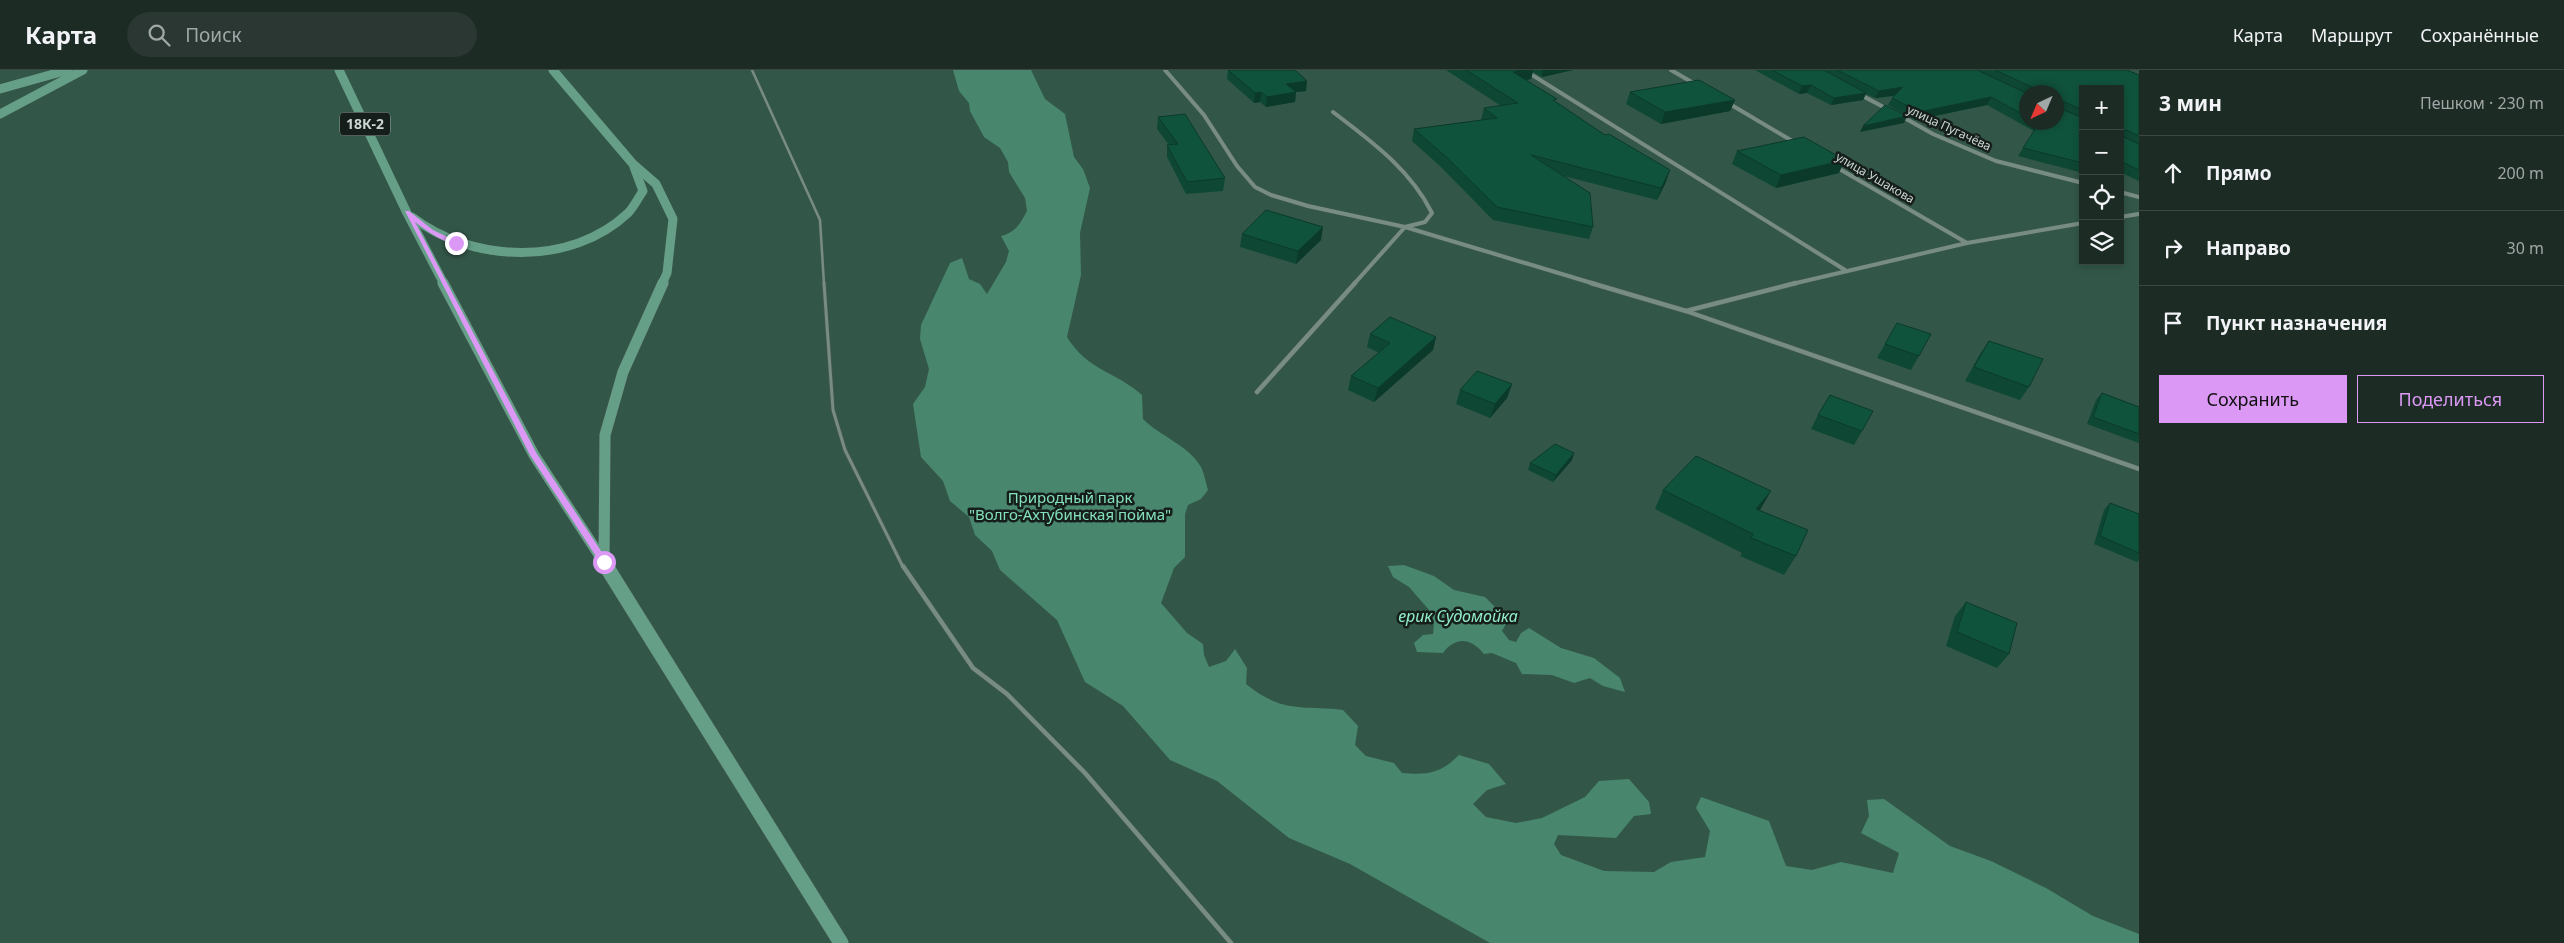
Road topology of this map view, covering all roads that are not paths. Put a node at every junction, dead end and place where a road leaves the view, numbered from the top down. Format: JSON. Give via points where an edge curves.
{"nodes":[{"id":1,"x":68,"y":70,"type":"edge"},
{"id":2,"x":83,"y":70,"type":"edge"},
{"id":3,"x":339,"y":70,"type":"edge"},
{"id":4,"x":553,"y":70,"type":"edge"},
{"id":5,"x":752,"y":70,"type":"edge"},
{"id":6,"x":1165,"y":70,"type":"edge"},
{"id":7,"x":1524,"y":70,"type":"edge"},
{"id":8,"x":1671,"y":70,"type":"edge"},
{"id":9,"x":1701,"y":88,"type":"edge"},
{"id":10,"x":0,"y":89,"type":"edge"},
{"id":11,"x":1857,"y":93,"type":"edge"},
{"id":12,"x":1726,"y":102,"type":"edge"},
{"id":13,"x":1891,"y":111,"type":"edge"},
{"id":14,"x":1333,"y":112,"type":"dead end"},
{"id":15,"x":0,"y":114,"type":"edge"},
{"id":16,"x":1899,"y":116,"type":"edge"},
{"id":17,"x":1795,"y":143,"type":"edge"},
{"id":18,"x":1829,"y":163,"type":"edge"},
{"id":19,"x":633,"y":164,"type":"junction"},
{"id":20,"x":2079,"y":182,"type":"edge"},
{"id":21,"x":2124,"y":193,"type":"edge"},
{"id":22,"x":2139,"y":197,"type":"edge"},
{"id":23,"x":407,"y":213,"type":"junction"},
{"id":24,"x":2139,"y":214,"type":"edge"},
{"id":25,"x":2124,"y":216,"type":"edge"},
{"id":26,"x":2079,"y":224,"type":"edge"},
{"id":27,"x":1405,"y":227,"type":"junction"},
{"id":28,"x":1967,"y":243,"type":"junction"},
{"id":29,"x":1845,"y":270,"type":"junction"},
{"id":30,"x":1686,"y":310,"type":"junction"},
{"id":31,"x":1257,"y":392,"type":"dead end"},
{"id":32,"x":2139,"y":469,"type":"edge"},
{"id":33,"x":604,"y":562,"type":"junction"},
{"id":34,"x":841,"y":943,"type":"edge"},
{"id":35,"x":1231,"y":943,"type":"edge"}],
"edges":[{"from":1,"to":10,"type":"main road"},
{"from":2,"to":15,"type":"main road"},
{"from":3,"to":23,"type":"main road","number":"18К-2"},
{"from":4,"to":19,"type":"main road"},
{"from":5,"to":35,"type":"lane","via":[[820,220],[833,410],[845,450],[896,556],[973,668],[1007,694],[1085,773]]},
{"from":6,"to":27,"type":"street","via":[[1204,115],[1237,166],[1255,187],[1308,206]]},
{"from":7,"to":29,"type":"street"},
{"from":8,"to":9,"type":"street"},
{"from":11,"to":13,"type":"street","name":"улица Пугачёва"},
{"from":12,"to":17,"type":"street"},
{"from":14,"to":27,"type":"street","via":[[1374,143],[1426,196],[1432,213],[1425,222]]},
{"from":16,"to":20,"type":"street","name":"улица Пугачёва","via":[[1996,161]]},
{"from":18,"to":28,"type":"street","name":"улица Ушакова"},
{"from":19,"to":23,"type":"main road","via":[[643,191],[637,205],[618,224],[593,238],[562,248],[504,252],[478,248],[456,243],[430,231]]},
{"from":19,"to":33,"type":"main road","via":[[656,184],[673,219],[672,242],[667,273],[623,372],[605,435]]},
{"from":21,"to":22,"type":"street"},
{"from":23,"to":33,"type":"main road","number":"18К-2","via":[[534,455]]},
{"from":24,"to":25,"type":"street"},
{"from":26,"to":28,"type":"street"},
{"from":27,"to":30,"type":"street"},
{"from":27,"to":31,"type":"street"},
{"from":28,"to":29,"type":"street"},
{"from":29,"to":30,"type":"street"},
{"from":30,"to":32,"type":"street"},
{"from":33,"to":34,"type":"main road","number":"18К-2"}]}
